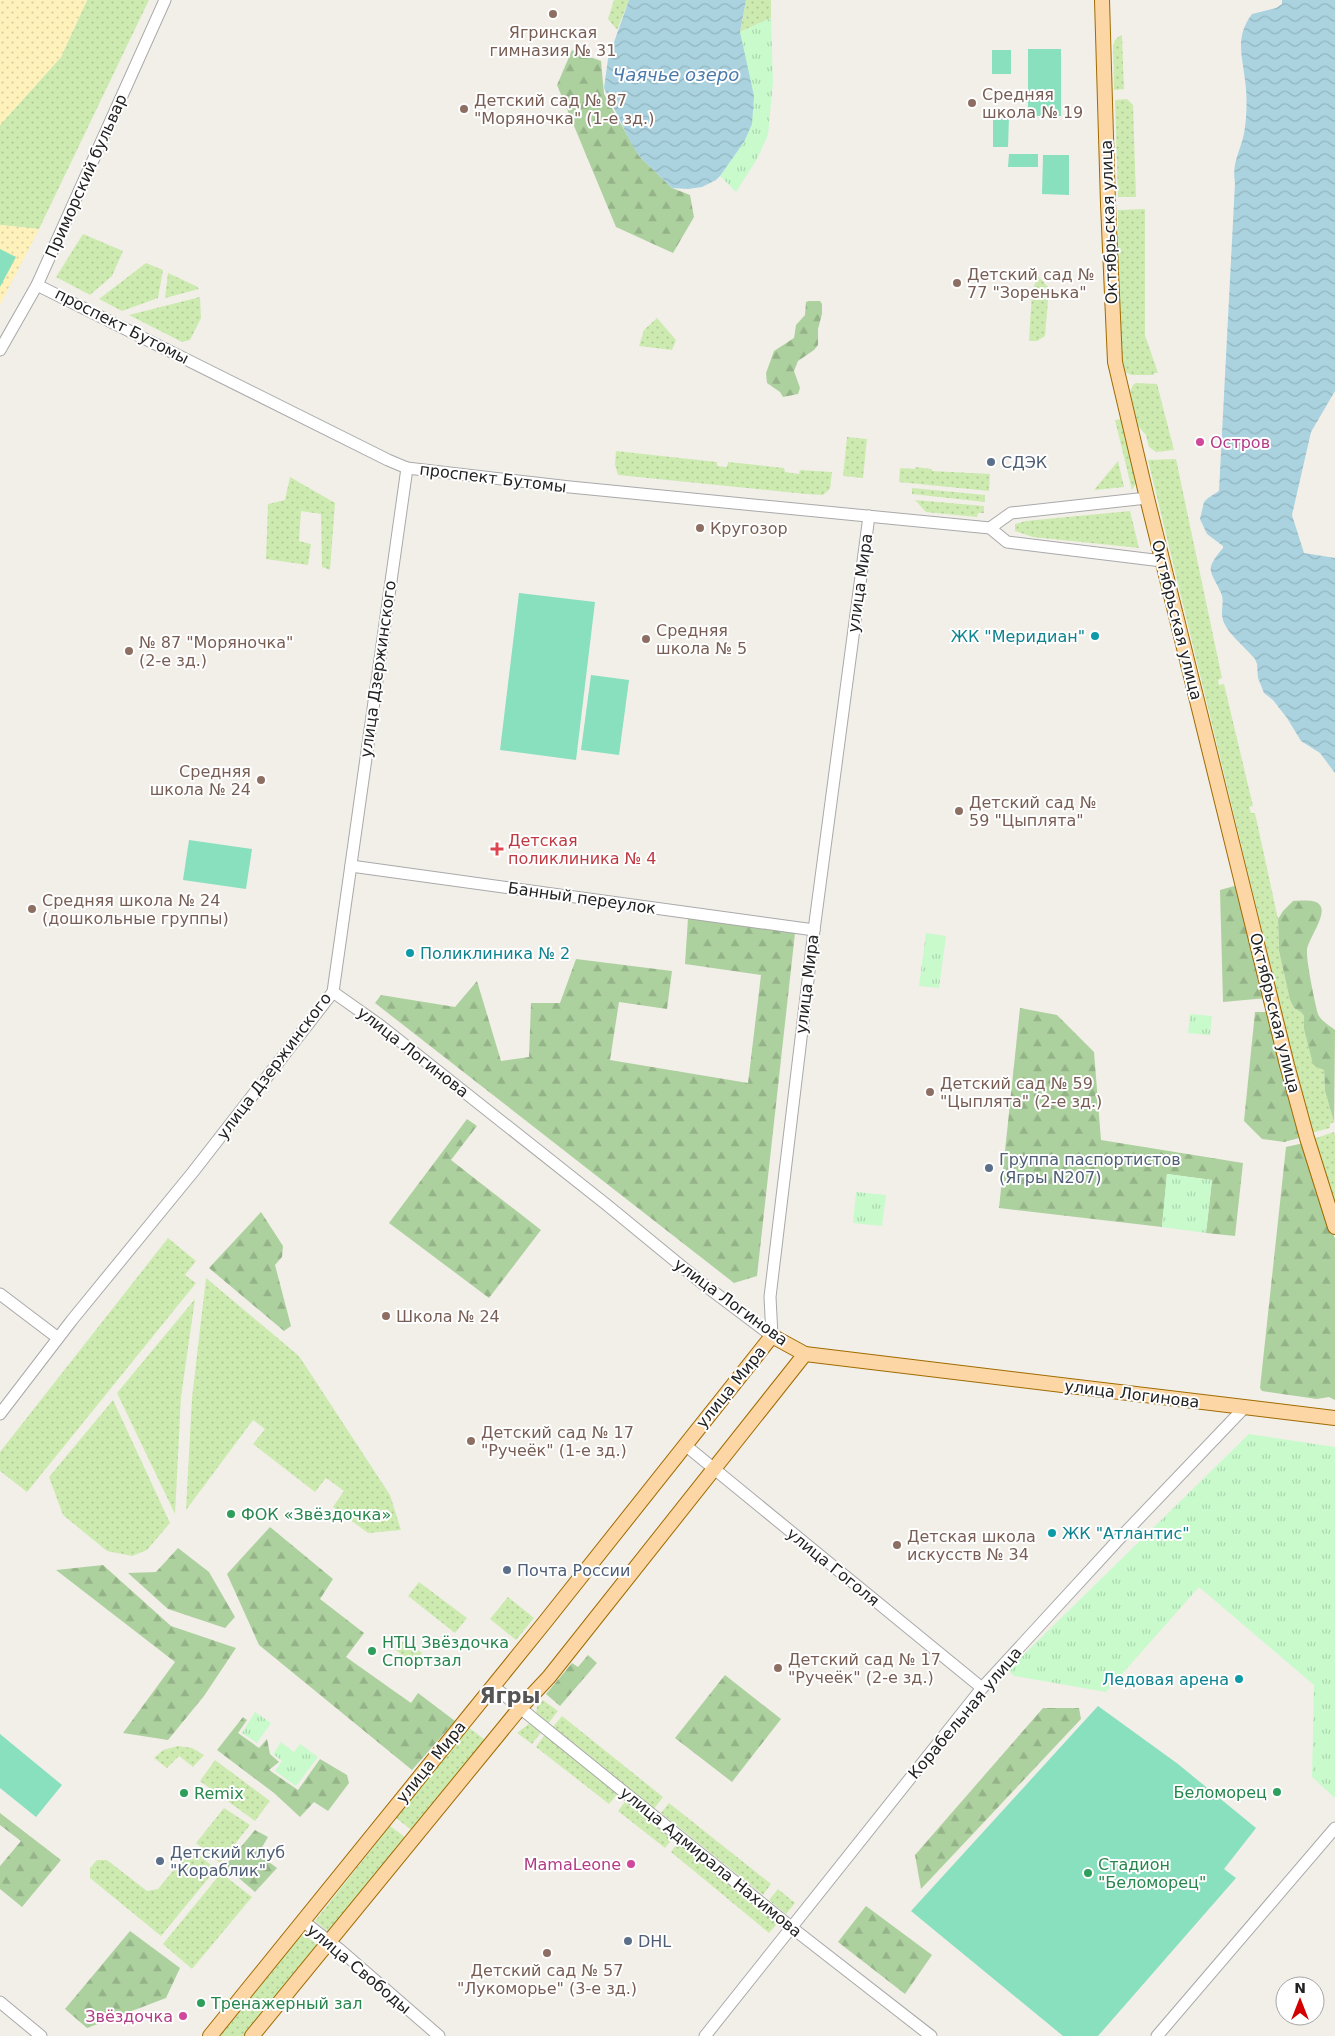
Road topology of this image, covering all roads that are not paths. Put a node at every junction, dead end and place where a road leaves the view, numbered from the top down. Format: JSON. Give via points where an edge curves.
{"nodes":[{"id":1,"x":165,"y":0,"type":"edge"},
{"id":2,"x":1102,"y":0,"type":"edge"},
{"id":3,"x":37,"y":285,"type":"junction"},
{"id":4,"x":0,"y":350,"type":"edge"},
{"id":5,"x":407,"y":468,"type":"junction"},
{"id":6,"x":1147,"y":498,"type":"junction"},
{"id":7,"x":869,"y":516,"type":"junction"},
{"id":8,"x":990,"y":528,"type":"junction"},
{"id":9,"x":1162,"y":561,"type":"junction"},
{"id":10,"x":351,"y":866,"type":"junction"},
{"id":11,"x":814,"y":930,"type":"junction"},
{"id":12,"x":333,"y":992,"type":"junction"},
{"id":13,"x":1335,"y":1227,"type":"edge"},
{"id":14,"x":0,"y":1294,"type":"edge"},
{"id":15,"x":772,"y":1336,"type":"junction"},
{"id":16,"x":58,"y":1338,"type":"junction"},
{"id":17,"x":805,"y":1354,"type":"junction"},
{"id":18,"x":1245,"y":1407,"type":"junction"},
{"id":19,"x":0,"y":1414,"type":"edge"},
{"id":20,"x":1335,"y":1418,"type":"edge"},
{"id":21,"x":685,"y":1445,"type":"junction"},
{"id":22,"x":714,"y":1470,"type":"junction"},
{"id":23,"x":493,"y":1686,"type":"junction"},
{"id":24,"x":982,"y":1688,"type":"junction"},
{"id":25,"x":520,"y":1708,"type":"junction"},
{"id":26,"x":1335,"y":1828,"type":"edge"},
{"id":27,"x":302,"y":1921,"type":"junction"},
{"id":28,"x":791,"y":1927,"type":"junction"},
{"id":29,"x":328,"y":1942,"type":"junction"},
{"id":30,"x":0,"y":2002,"type":"edge"},
{"id":31,"x":41,"y":2036,"type":"edge"},
{"id":32,"x":210,"y":2036,"type":"edge"},
{"id":33,"x":252,"y":2036,"type":"edge"},
{"id":34,"x":439,"y":2036,"type":"edge"},
{"id":35,"x":705,"y":2036,"type":"edge"},
{"id":36,"x":931,"y":2036,"type":"edge"},
{"id":37,"x":1158,"y":2036,"type":"edge"}],
"edges":[{"from":1,"to":3,"type":"street","name":"Приморский бульвар"},
{"from":2,"to":6,"type":"main road","name":"Октябрьская улица","via":[[1113,341]]},
{"from":3,"to":4,"type":"street","name":"Приморский бульвар"},
{"from":3,"to":5,"type":"street","name":"проспект Бутомы"},
{"from":5,"to":7,"type":"street","name":"проспект Бутомы"},
{"from":5,"to":10,"type":"street","name":"улица Дзержинского"},
{"from":6,"to":8,"type":"street","via":[[1012,513]]},
{"from":6,"to":9,"type":"main road","name":"Октябрьская улица"},
{"from":7,"to":8,"type":"street","name":"проспект Бутомы"},
{"from":7,"to":11,"type":"street","name":"улица Мира"},
{"from":8,"to":9,"type":"street","via":[[1007,542]]},
{"from":9,"to":13,"type":"main road","name":"Октябрьская улица","via":[[1295,1092]]},
{"from":10,"to":11,"type":"street","name":"Банный переулок"},
{"from":10,"to":12,"type":"street","name":"улица Дзержинского"},
{"from":11,"to":15,"type":"street","name":"улица Мира","via":[[770,1297]]},
{"from":12,"to":15,"type":"street","name":"улица Логинова","via":[[381,1026]]},
{"from":12,"to":16,"type":"street","name":"улица Дзержинского"},
{"from":14,"to":16,"type":"street"},
{"from":15,"to":17,"type":"main road","name":"улица Логинова"},
{"from":15,"to":21,"type":"main road","name":"улица Мира"},
{"from":16,"to":19,"type":"street","name":"улица Дзержинского"},
{"from":17,"to":18,"type":"main road","name":"улица Логинова"},
{"from":17,"to":22,"type":"main road"},
{"from":18,"to":20,"type":"main road","name":"улица Логинова"},
{"from":18,"to":24,"type":"street","name":"Корабельная улица"},
{"from":21,"to":22,"type":"street","name":"улица Гоголя"},
{"from":21,"to":23,"type":"main road","name":"улица Мира"},
{"from":22,"to":24,"type":"street","name":"улица Гоголя"},
{"from":22,"to":25,"type":"main road","via":[[549,1677]]},
{"from":23,"to":25,"type":"street","name":"улица Адмирала Нахимова"},
{"from":23,"to":27,"type":"main road","name":"улица Мира"},
{"from":24,"to":28,"type":"street","name":"Корабельная улица"},
{"from":25,"to":28,"type":"street","name":"улица Адмирала Нахимова"},
{"from":25,"to":29,"type":"main road"},
{"from":26,"to":37,"type":"street"},
{"from":27,"to":29,"type":"street","name":"улица Свободы"},
{"from":27,"to":32,"type":"main road","name":"улица Мира"},
{"from":28,"to":35,"type":"street","name":"Корабельная улица"},
{"from":28,"to":36,"type":"street","name":"улица Адмирала Нахимова"},
{"from":29,"to":33,"type":"main road"},
{"from":29,"to":34,"type":"street","name":"улица Свободы"},
{"from":30,"to":31,"type":"street"}]}
